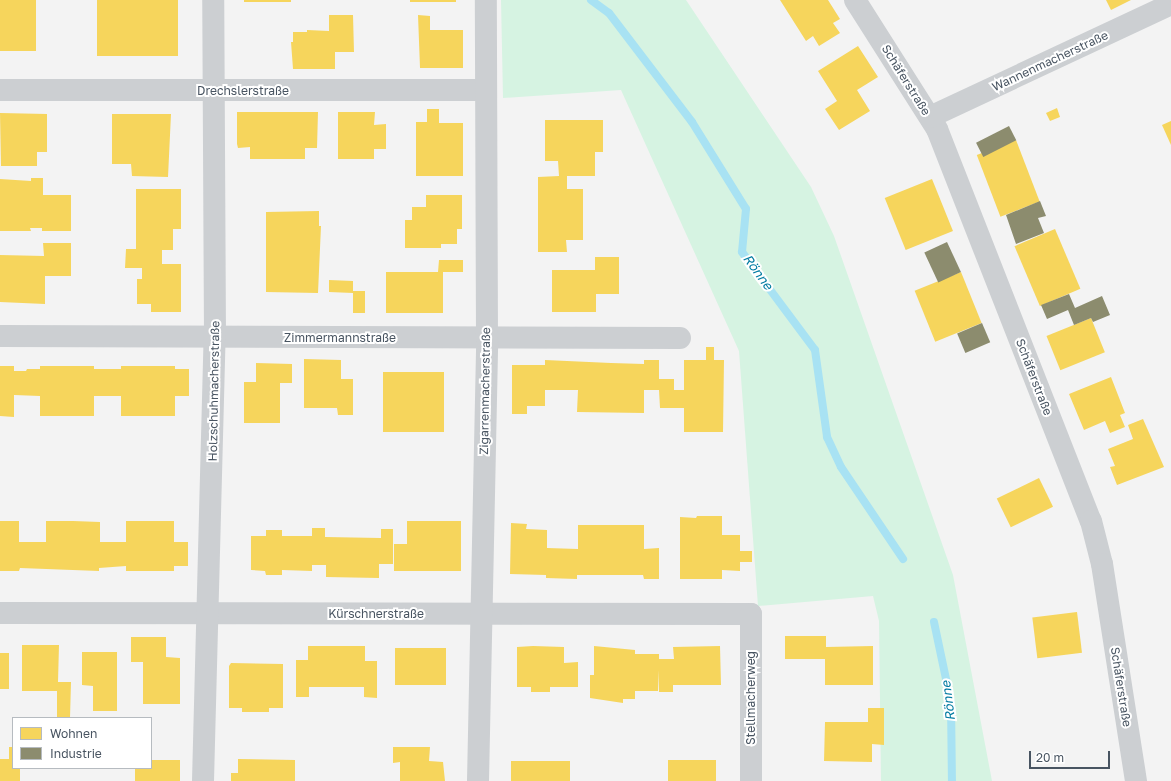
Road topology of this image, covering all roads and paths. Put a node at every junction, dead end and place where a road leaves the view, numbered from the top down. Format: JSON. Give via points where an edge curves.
{"nodes":[{"id":1,"x":213,"y":0,"type":"edge"},
{"id":2,"x":486,"y":0,"type":"edge"},
{"id":3,"x":855,"y":0,"type":"edge"},
{"id":4,"x":1171,"y":4,"type":"edge"},
{"id":5,"x":0,"y":90,"type":"edge"},
{"id":6,"x":486,"y":90,"type":"junction"},
{"id":7,"x":212,"y":91,"type":"junction"},
{"id":8,"x":930,"y":117,"type":"junction"},
{"id":9,"x":0,"y":336,"type":"edge"},
{"id":10,"x":215,"y":337,"type":"junction"},
{"id":11,"x":680,"y":338,"type":"dead end"},
{"id":12,"x":486,"y":339,"type":"junction"},
{"id":13,"x":0,"y":613,"type":"edge"},
{"id":14,"x":209,"y":614,"type":"junction"},
{"id":15,"x":751,"y":614,"type":"joint"},
{"id":16,"x":480,"y":615,"type":"junction"},
{"id":17,"x":203,"y":781,"type":"edge"},
{"id":18,"x":478,"y":781,"type":"edge"},
{"id":19,"x":752,"y":781,"type":"edge"},
{"id":20,"x":1136,"y":781,"type":"edge"}],
"edges":[{"from":1,"to":7,"type":"street","name":"Holzschuhmacherstraße"},
{"from":2,"to":6,"type":"street","name":"Zigarrenmacherstraße"},
{"from":3,"to":8,"type":"street","name":"Schäferstraße"},
{"from":4,"to":8,"type":"street","name":"Wannenmacherstraße"},
{"from":5,"to":7,"type":"street","name":"Drechslerstraße"},
{"from":6,"to":7,"type":"street","name":"Drechslerstraße"},
{"from":6,"to":12,"type":"street","name":"Zigarrenmacherstraße"},
{"from":7,"to":10,"type":"street","name":"Holzschuhmacherstraße"},
{"from":8,"to":20,"type":"street","name":"Schäferstraße","via":[[940,136],[1091,521],[1102,564]]},
{"from":9,"to":10,"type":"street","name":"Zimmermannstraße"},
{"from":10,"to":12,"type":"street","name":"Zimmermannstraße"},
{"from":10,"to":14,"type":"street","name":"Holzschuhmacherstraße"},
{"from":11,"to":12,"type":"street","name":"Zimmermannstraße"},
{"from":12,"to":16,"type":"street","name":"Zigarrenmacherstraße"},
{"from":13,"to":14,"type":"street","name":"Kürschnerstraße"},
{"from":14,"to":16,"type":"street","name":"Kürschnerstraße"},
{"from":14,"to":17,"type":"street","name":"Holzschuhmacherstraße"},
{"from":15,"to":16,"type":"street","name":"Kürschnerstraße"},
{"from":15,"to":19,"type":"street","name":"Stellmacherweg"},
{"from":16,"to":18,"type":"street","name":"Zigarrenmacherstraße"}]}
